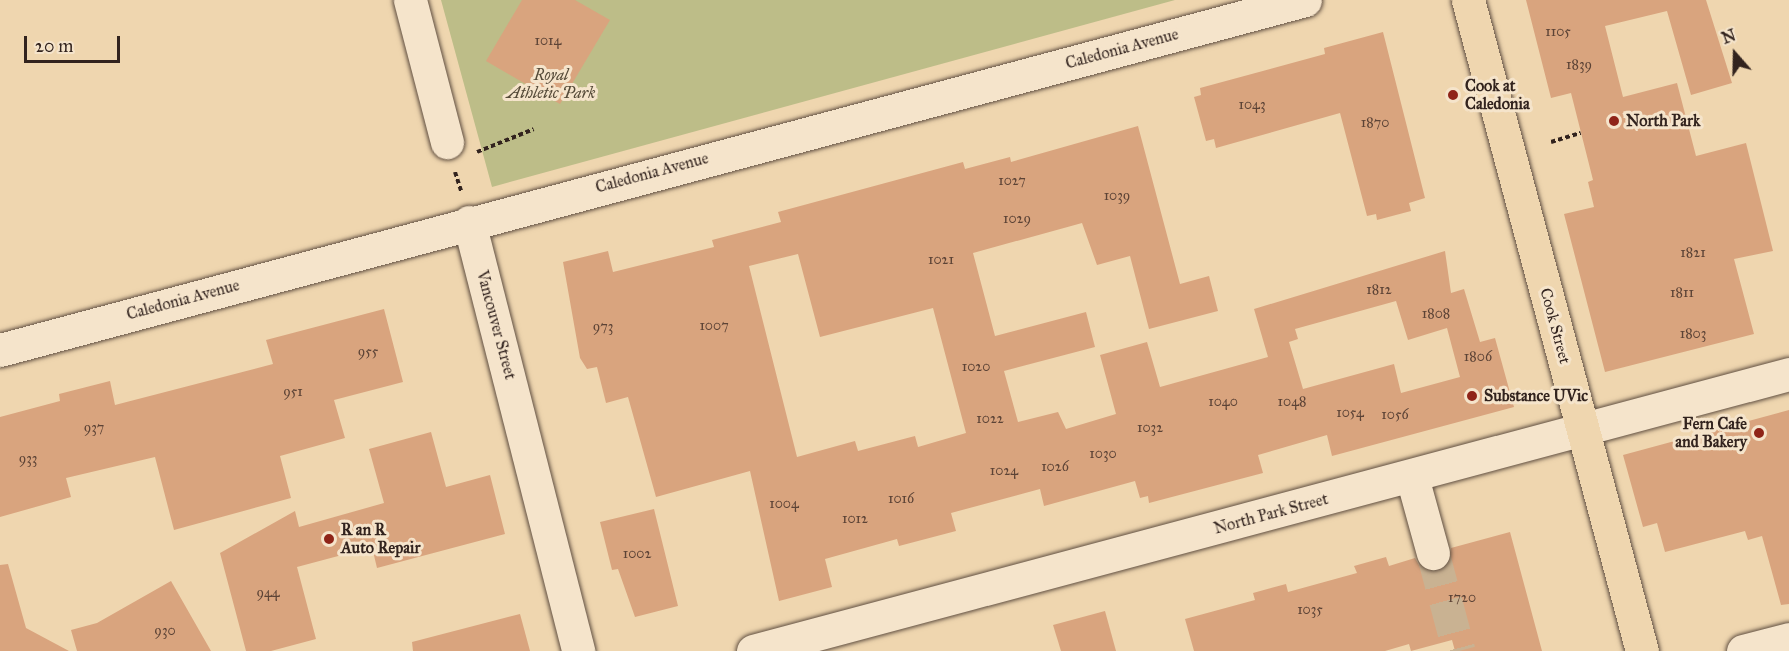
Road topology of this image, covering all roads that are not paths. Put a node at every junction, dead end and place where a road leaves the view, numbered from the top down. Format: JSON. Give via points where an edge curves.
{"nodes":[{"id":1,"x":410,"y":0,"type":"edge"},
{"id":2,"x":1305,"y":0,"type":"edge"},
{"id":3,"x":1468,"y":0,"type":"edge"},
{"id":4,"x":449,"y":151,"type":"road end"},
{"id":5,"x":469,"y":222,"type":"junction"},
{"id":6,"x":0,"y":350,"type":"edge"},
{"id":7,"x":1789,"y":374,"type":"edge"},
{"id":8,"x":1583,"y":431,"type":"junction"},
{"id":9,"x":1412,"y":477,"type":"junction"},
{"id":10,"x":1433,"y":553,"type":"tunnel mouth"},
{"id":11,"x":1789,"y":639,"type":"edge"},
{"id":12,"x":578,"y":651,"type":"edge"},
{"id":13,"x":753,"y":651,"type":"edge"},
{"id":14,"x":1642,"y":651,"type":"edge"},
{"id":15,"x":1743,"y":651,"type":"edge"}],
"edges":[{"from":1,"to":4,"type":"street"},
{"from":2,"to":5,"type":"street","name":"Caledonia Avenue"},
{"from":3,"to":8,"type":"main road","name":"Cook Street"},
{"from":5,"to":6,"type":"street","name":"Caledonia Avenue"},
{"from":5,"to":12,"type":"street","name":"Vancouver Street"},
{"from":7,"to":8,"type":"street","name":"North Park Street"},
{"from":8,"to":9,"type":"street","name":"North Park Street"},
{"from":8,"to":14,"type":"main road","name":"Cook Street"},
{"from":9,"to":10,"type":"street"},
{"from":9,"to":13,"type":"street","name":"North Park Street"},
{"from":11,"to":15,"type":"street"}]}
